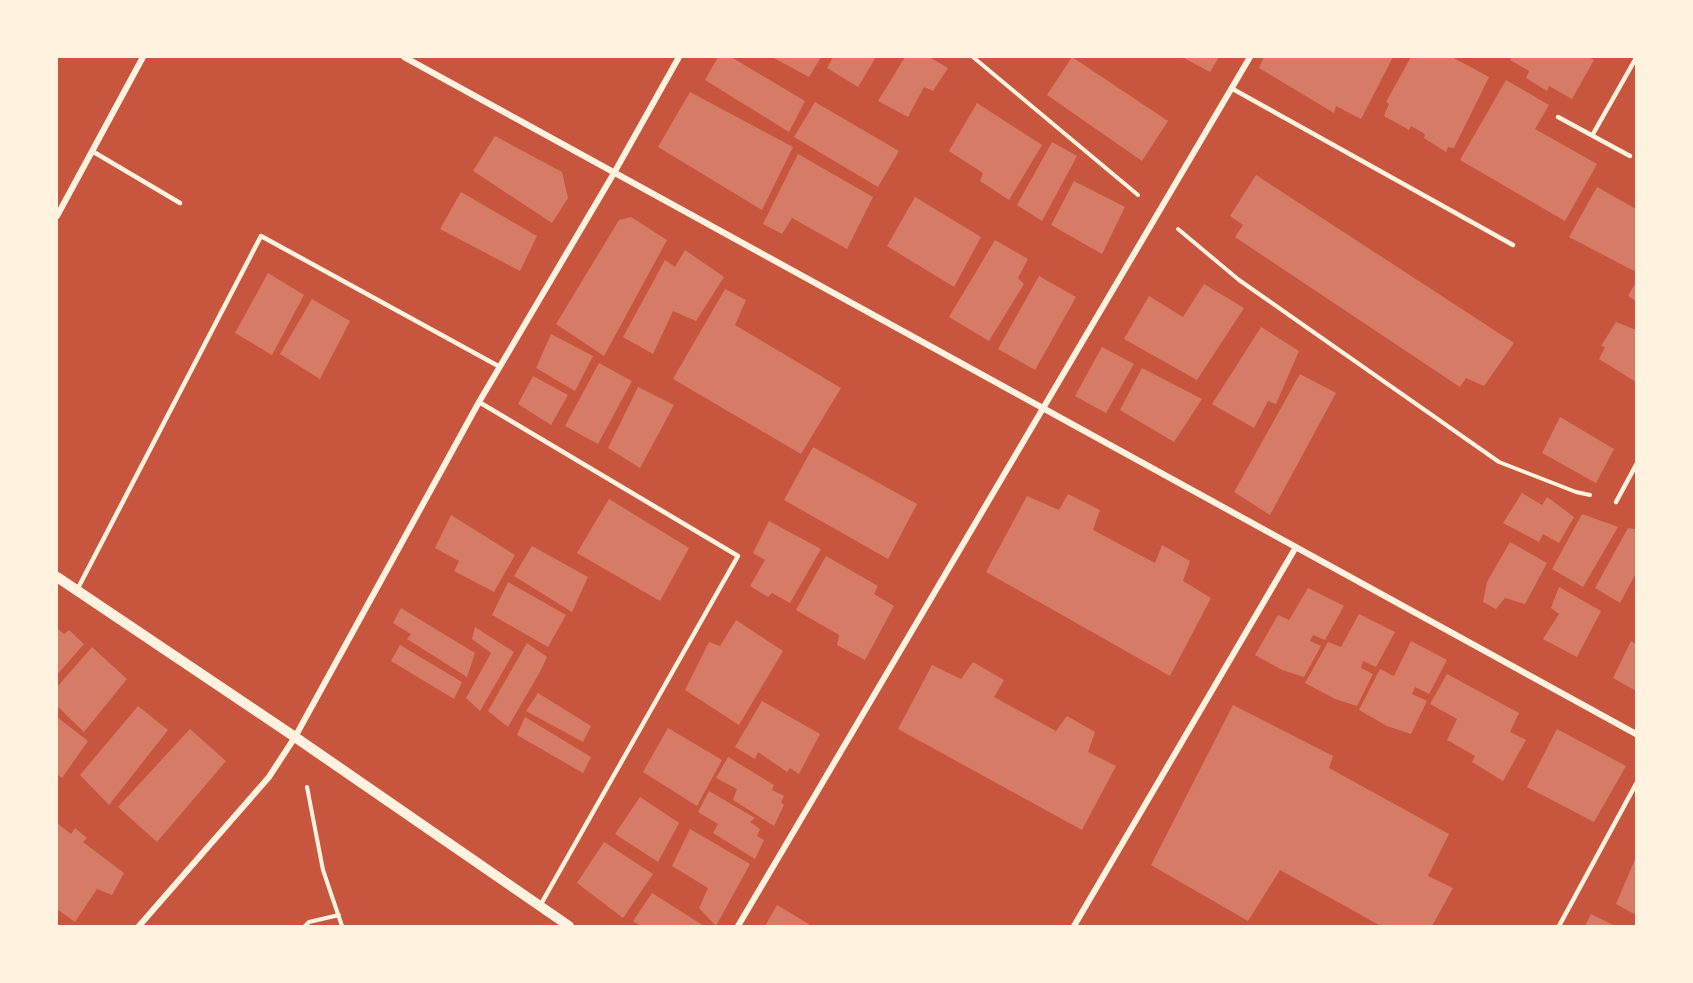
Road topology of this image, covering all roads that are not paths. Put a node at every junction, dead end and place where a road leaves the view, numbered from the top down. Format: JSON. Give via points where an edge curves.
{"nodes":[{"id":1,"x":143,"y":57,"type":"edge"},
{"id":2,"x":404,"y":57,"type":"edge"},
{"id":3,"x":679,"y":57,"type":"edge"},
{"id":4,"x":1250,"y":57,"type":"edge"},
{"id":5,"x":1636,"y":58,"type":"edge"},
{"id":6,"x":1231,"y":88,"type":"junction"},
{"id":7,"x":1558,"y":117,"type":"dead end"},
{"id":8,"x":1593,"y":134,"type":"junction"},
{"id":9,"x":92,"y":151,"type":"junction"},
{"id":10,"x":1630,"y":156,"type":"dead end"},
{"id":11,"x":615,"y":173,"type":"junction"},
{"id":12,"x":180,"y":203,"type":"dead end"},
{"id":13,"x":57,"y":216,"type":"edge"},
{"id":14,"x":1513,"y":246,"type":"dead end"},
{"id":15,"x":500,"y":367,"type":"junction"},
{"id":16,"x":479,"y":402,"type":"junction"},
{"id":17,"x":1043,"y":408,"type":"junction"},
{"id":18,"x":1636,"y":465,"type":"edge"},
{"id":19,"x":1616,"y":501,"type":"road end"},
{"id":20,"x":1296,"y":547,"type":"junction"},
{"id":21,"x":57,"y":577,"type":"edge"},
{"id":22,"x":76,"y":590,"type":"junction"},
{"id":23,"x":1636,"y":734,"type":"edge"},
{"id":24,"x":295,"y":737,"type":"junction"},
{"id":25,"x":1636,"y":784,"type":"edge"},
{"id":26,"x":539,"y":906,"type":"junction"},
{"id":27,"x":139,"y":926,"type":"edge"},
{"id":28,"x":569,"y":926,"type":"edge"},
{"id":29,"x":738,"y":926,"type":"edge"},
{"id":30,"x":1074,"y":926,"type":"edge"},
{"id":31,"x":1559,"y":926,"type":"edge"}],
"edges":[{"from":1,"to":9,"type":"street"},
{"from":2,"to":11,"type":"street"},
{"from":3,"to":11,"type":"street"},
{"from":4,"to":6,"type":"street"},
{"from":5,"to":8,"type":"lane"},
{"from":6,"to":14,"type":"lane"},
{"from":6,"to":17,"type":"street"},
{"from":7,"to":8,"type":"lane"},
{"from":8,"to":10,"type":"lane"},
{"from":9,"to":12,"type":"lane"},
{"from":9,"to":13,"type":"street"},
{"from":11,"to":15,"type":"street"},
{"from":11,"to":17,"type":"street"},
{"from":15,"to":16,"type":"street"},
{"from":15,"to":22,"type":"lane","via":[[261,236]]},
{"from":16,"to":24,"type":"street"},
{"from":16,"to":26,"type":"lane","via":[[738,556]]},
{"from":17,"to":20,"type":"street"},
{"from":17,"to":29,"type":"street"},
{"from":18,"to":19,"type":"lane"},
{"from":20,"to":23,"type":"street"},
{"from":20,"to":30,"type":"street"},
{"from":21,"to":22,"type":"street"},
{"from":22,"to":24,"type":"street"},
{"from":24,"to":26,"type":"street"},
{"from":24,"to":27,"type":"street","via":[[269,777]]},
{"from":25,"to":31,"type":"lane"},
{"from":26,"to":28,"type":"street"}]}
